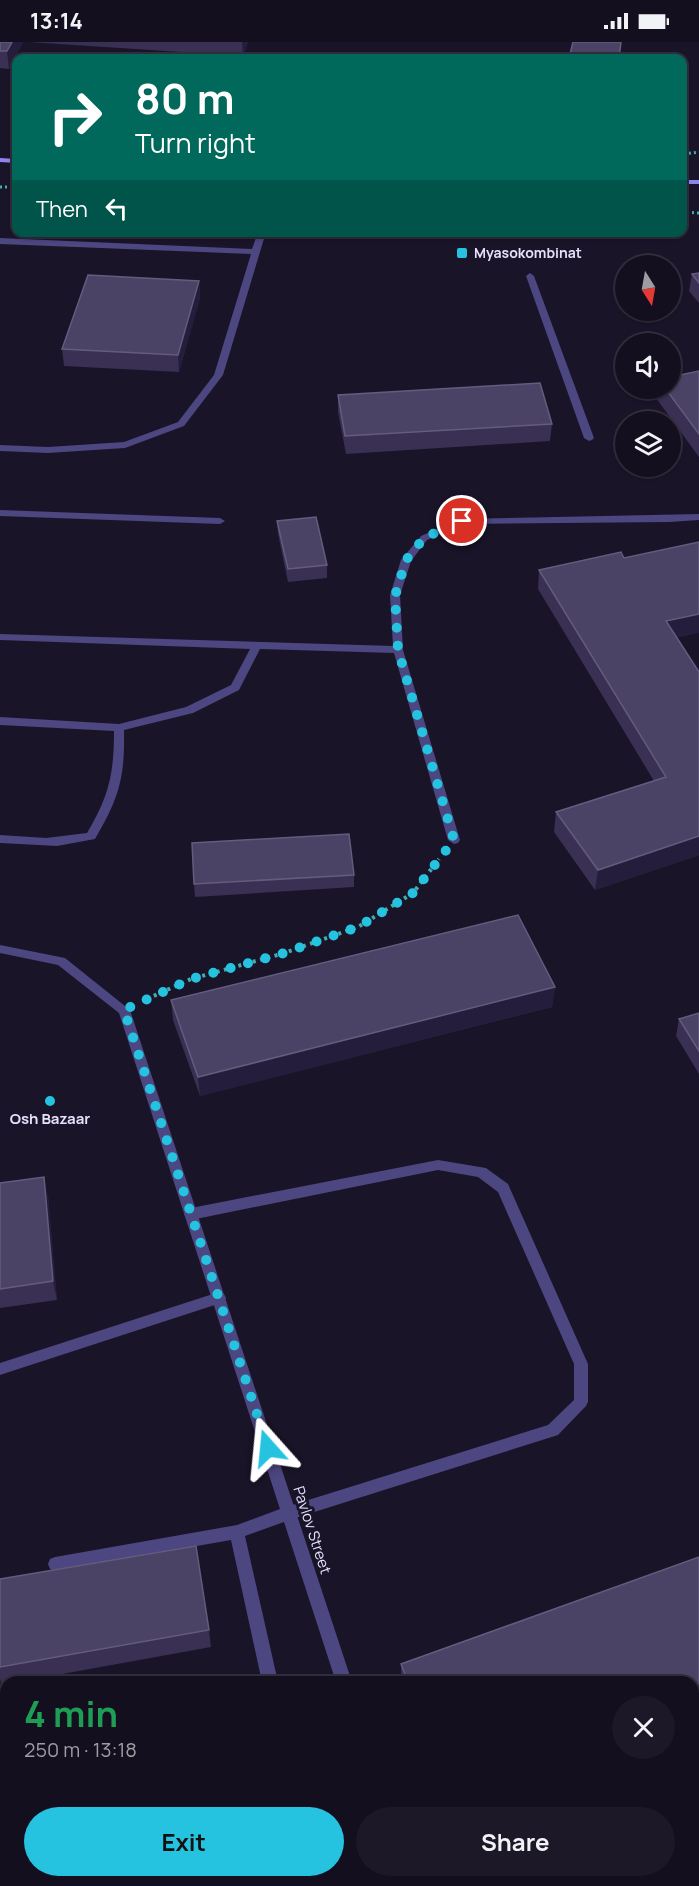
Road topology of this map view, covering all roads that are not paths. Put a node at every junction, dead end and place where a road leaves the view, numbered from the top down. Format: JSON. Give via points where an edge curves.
{"nodes":[{"id":1,"x":260,"y":237,"type":"edge"},
{"id":2,"x":0,"y":241,"type":"edge"},
{"id":3,"x":256,"y":252,"type":"junction"},
{"id":4,"x":530,"y":276,"type":"dead end"},
{"id":5,"x":589,"y":438,"type":"dead end"},
{"id":6,"x":0,"y":448,"type":"edge"},
{"id":7,"x":0,"y":513,"type":"edge"},
{"id":8,"x":699,"y":517,"type":"edge"},
{"id":9,"x":220,"y":521,"type":"dead end"},
{"id":10,"x":0,"y":637,"type":"edge"},
{"id":11,"x":257,"y":645,"type":"junction"},
{"id":12,"x":398,"y":650,"type":"junction"},
{"id":13,"x":0,"y":721,"type":"edge"},
{"id":14,"x":119,"y":728,"type":"junction"},
{"id":15,"x":0,"y":839,"type":"edge"},
{"id":16,"x":454,"y":840,"type":"road end"},
{"id":17,"x":0,"y":949,"type":"edge"},
{"id":18,"x":191,"y":1214,"type":"junction"},
{"id":19,"x":219,"y":1298,"type":"junction"},
{"id":20,"x":0,"y":1368,"type":"edge"},
{"id":21,"x":289,"y":1513,"type":"junction"},
{"id":22,"x":237,"y":1532,"type":"junction"},
{"id":23,"x":55,"y":1563,"type":"dead end"},
{"id":24,"x":269,"y":1676,"type":"edge"},
{"id":25,"x":342,"y":1676,"type":"edge"}],
"edges":[{"from":1,"to":3,"type":"street"},
{"from":2,"to":3,"type":"street"},
{"from":3,"to":6,"type":"street","via":[[218,375],[182,424],[125,445],[48,450]]},
{"from":4,"to":5,"type":"street"},
{"from":7,"to":9,"type":"street"},
{"from":8,"to":12,"type":"street","via":[[462,521],[424,538],[406,560],[395,596]]},
{"from":10,"to":11,"type":"street"},
{"from":11,"to":12,"type":"street"},
{"from":11,"to":14,"type":"street","via":[[235,687],[189,710]]},
{"from":12,"to":16,"type":"street"},
{"from":13,"to":14,"type":"street"},
{"from":14,"to":15,"type":"street","via":[[120,771],[111,804],[92,836],[34,843]]},
{"from":17,"to":18,"type":"street","name":"Pavlov Street","via":[[61,961],[124,1010]]},
{"from":18,"to":19,"type":"street","name":"Pavlov Street"},
{"from":18,"to":21,"type":"street","via":[[438,1165],[482,1172],[503,1188],[581,1364],[581,1402],[553,1430]]},
{"from":19,"to":20,"type":"street"},
{"from":19,"to":21,"type":"street","name":"Pavlov Street"},
{"from":21,"to":22,"type":"street"},
{"from":21,"to":25,"type":"street","name":"Pavlov Street"},
{"from":22,"to":23,"type":"street"},
{"from":22,"to":24,"type":"street"}]}
